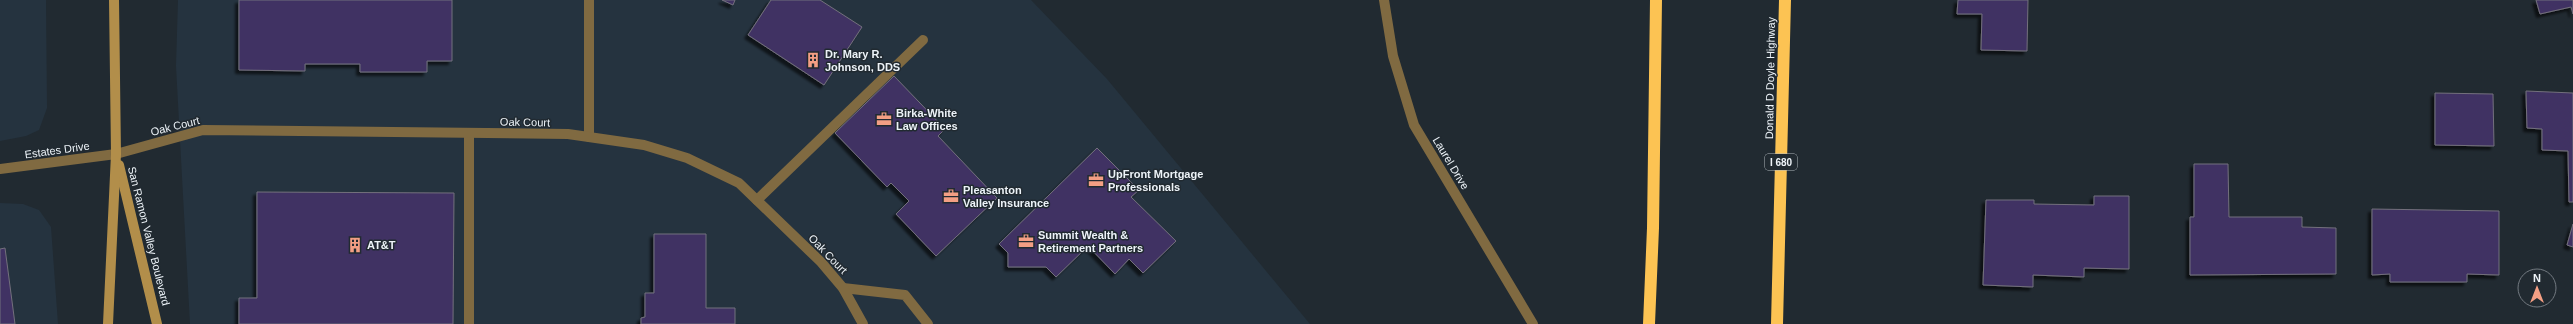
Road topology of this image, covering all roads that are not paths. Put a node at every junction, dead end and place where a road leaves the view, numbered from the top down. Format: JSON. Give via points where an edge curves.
{"nodes":[{"id":1,"x":114,"y":0,"type":"edge"},
{"id":2,"x":589,"y":0,"type":"edge"},
{"id":3,"x":1384,"y":0,"type":"edge"},
{"id":4,"x":1656,"y":0,"type":"edge"},
{"id":5,"x":1785,"y":0,"type":"edge"},
{"id":6,"x":923,"y":40,"type":"dead end"},
{"id":7,"x":469,"y":133,"type":"junction"},
{"id":8,"x":589,"y":137,"type":"junction"},
{"id":9,"x":116,"y":154,"type":"junction"},
{"id":10,"x":0,"y":170,"type":"edge"},
{"id":11,"x":757,"y":200,"type":"junction"},
{"id":12,"x":843,"y":288,"type":"junction"},
{"id":13,"x":108,"y":324,"type":"edge"},
{"id":14,"x":158,"y":324,"type":"edge"},
{"id":15,"x":469,"y":324,"type":"edge"},
{"id":16,"x":863,"y":324,"type":"edge"},
{"id":17,"x":928,"y":324,"type":"edge"},
{"id":18,"x":1533,"y":324,"type":"edge"},
{"id":19,"x":1649,"y":324,"type":"edge"},
{"id":20,"x":1777,"y":324,"type":"edge"}],
"edges":[{"from":1,"to":9,"type":"main road","name":"San Ramon Valley Boulevard"},
{"from":2,"to":8,"type":"street"},
{"from":3,"to":18,"type":"street","name":"Laurel Drive","via":[[1392,56],[1414,125]]},
{"from":4,"to":19,"type":"highway"},
{"from":5,"to":20,"type":"highway","name":"Donald D Doyle Highway","number":"I 680"},
{"from":6,"to":11,"type":"street"},
{"from":7,"to":8,"type":"street","name":"Oak Court","via":[[568,134]]},
{"from":7,"to":9,"type":"street","name":"Oak Court","via":[[203,130]]},
{"from":7,"to":15,"type":"street"},
{"from":8,"to":11,"type":"street","name":"Oak Court","via":[[644,145],[687,158],[739,183]]},
{"from":9,"to":10,"type":"street","name":"Estates Drive"},
{"from":9,"to":13,"type":"main road","name":"San Ramon Valley Boulevard"},
{"from":9,"to":14,"type":"main road","name":"San Ramon Valley Boulevard"},
{"from":11,"to":12,"type":"street","name":"Oak Court"},
{"from":12,"to":16,"type":"street","name":"Oak Court"},
{"from":12,"to":17,"type":"street","via":[[905,295]]}]}
